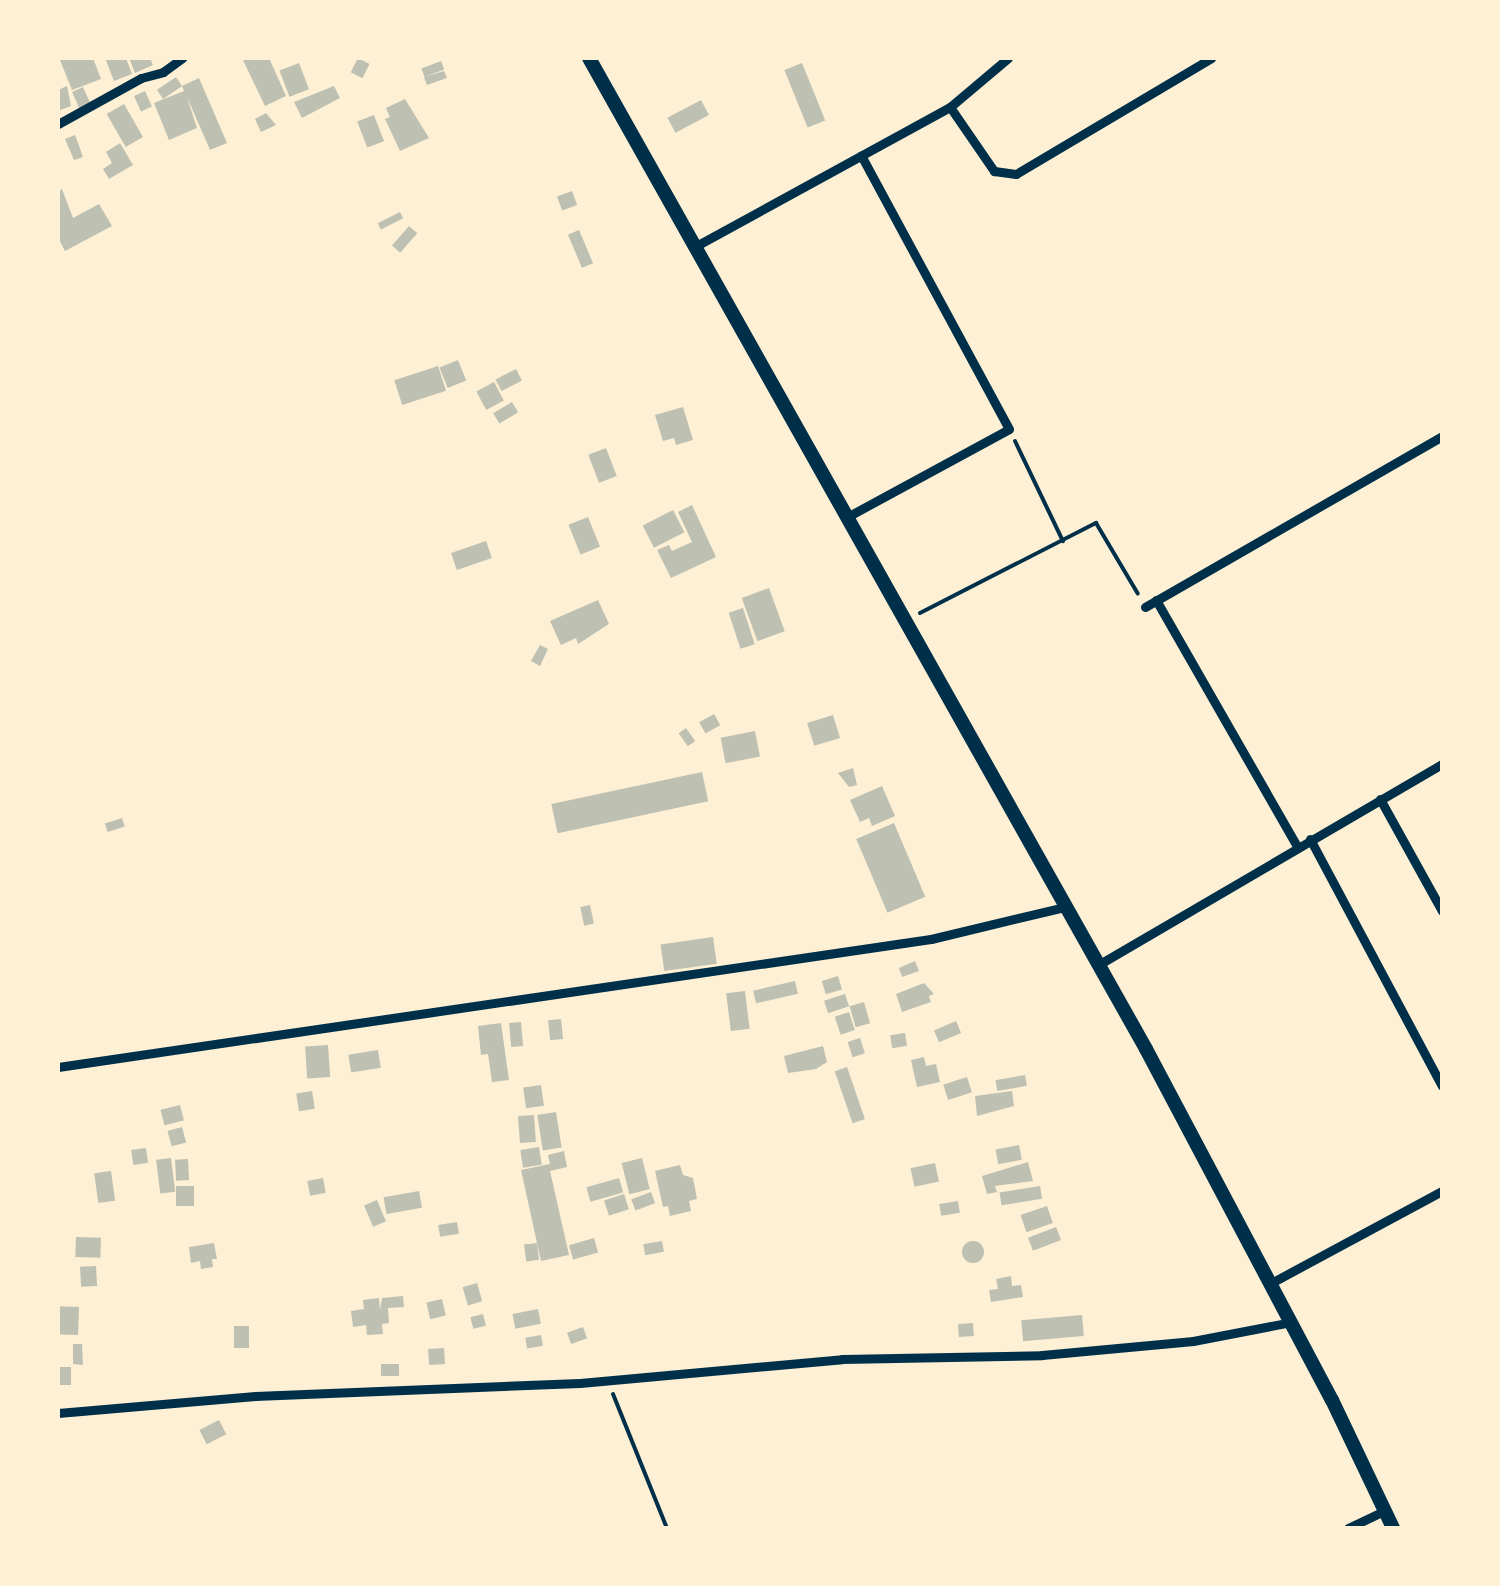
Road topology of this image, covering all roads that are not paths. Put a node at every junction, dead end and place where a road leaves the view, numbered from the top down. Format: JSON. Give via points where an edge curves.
{"nodes":[{"id":1,"x":182,"y":58,"type":"edge"},
{"id":2,"x":589,"y":58,"type":"edge"},
{"id":3,"x":1008,"y":58,"type":"edge"},
{"id":4,"x":1211,"y":58,"type":"edge"},
{"id":5,"x":950,"y":107,"type":"junction"},
{"id":6,"x":58,"y":124,"type":"edge"},
{"id":7,"x":861,"y":156,"type":"junction"},
{"id":8,"x":696,"y":246,"type":"junction"},
{"id":9,"x":1442,"y":436,"type":"edge"},
{"id":10,"x":847,"y":517,"type":"junction"},
{"id":11,"x":1156,"y":600,"type":"junction"},
{"id":12,"x":1145,"y":607,"type":"road end"},
{"id":13,"x":1442,"y":764,"type":"edge"},
{"id":14,"x":1380,"y":800,"type":"junction"},
{"id":15,"x":1310,"y":839,"type":"junction"},
{"id":16,"x":1298,"y":846,"type":"junction"},
{"id":17,"x":1064,"y":907,"type":"junction"},
{"id":18,"x":1442,"y":912,"type":"edge"},
{"id":19,"x":1098,"y":964,"type":"junction"},
{"id":20,"x":58,"y":1067,"type":"edge"},
{"id":21,"x":1442,"y":1086,"type":"edge"},
{"id":22,"x":1442,"y":1191,"type":"edge"},
{"id":23,"x":1271,"y":1283,"type":"junction"},
{"id":24,"x":1292,"y":1322,"type":"junction"},
{"id":25,"x":58,"y":1413,"type":"edge"},
{"id":26,"x":1386,"y":1510,"type":"junction"},
{"id":27,"x":1348,"y":1528,"type":"edge"},
{"id":28,"x":1392,"y":1528,"type":"edge"}],
"edges":[{"from":1,"to":6,"type":"street"},
{"from":2,"to":8,"type":"highway"},
{"from":3,"to":5,"type":"street"},
{"from":4,"to":5,"type":"street","via":[[1016,174],[994,171]]},
{"from":5,"to":7,"type":"street"},
{"from":7,"to":8,"type":"street"},
{"from":7,"to":10,"type":"street","via":[[1010,429]]},
{"from":8,"to":10,"type":"highway"},
{"from":9,"to":11,"type":"street"},
{"from":10,"to":17,"type":"highway"},
{"from":11,"to":12,"type":"street"},
{"from":11,"to":16,"type":"street"},
{"from":13,"to":14,"type":"street"},
{"from":14,"to":15,"type":"street"},
{"from":14,"to":18,"type":"street"},
{"from":15,"to":16,"type":"street"},
{"from":15,"to":21,"type":"street"},
{"from":16,"to":19,"type":"street"},
{"from":17,"to":19,"type":"highway"},
{"from":17,"to":20,"type":"street","via":[[931,939]]},
{"from":19,"to":23,"type":"highway"},
{"from":22,"to":23,"type":"street"},
{"from":23,"to":24,"type":"highway"},
{"from":24,"to":25,"type":"street","via":[[1193,1341],[1042,1355],[842,1359]]},
{"from":24,"to":26,"type":"highway"},
{"from":26,"to":27,"type":"street"},
{"from":26,"to":28,"type":"highway"}]}
